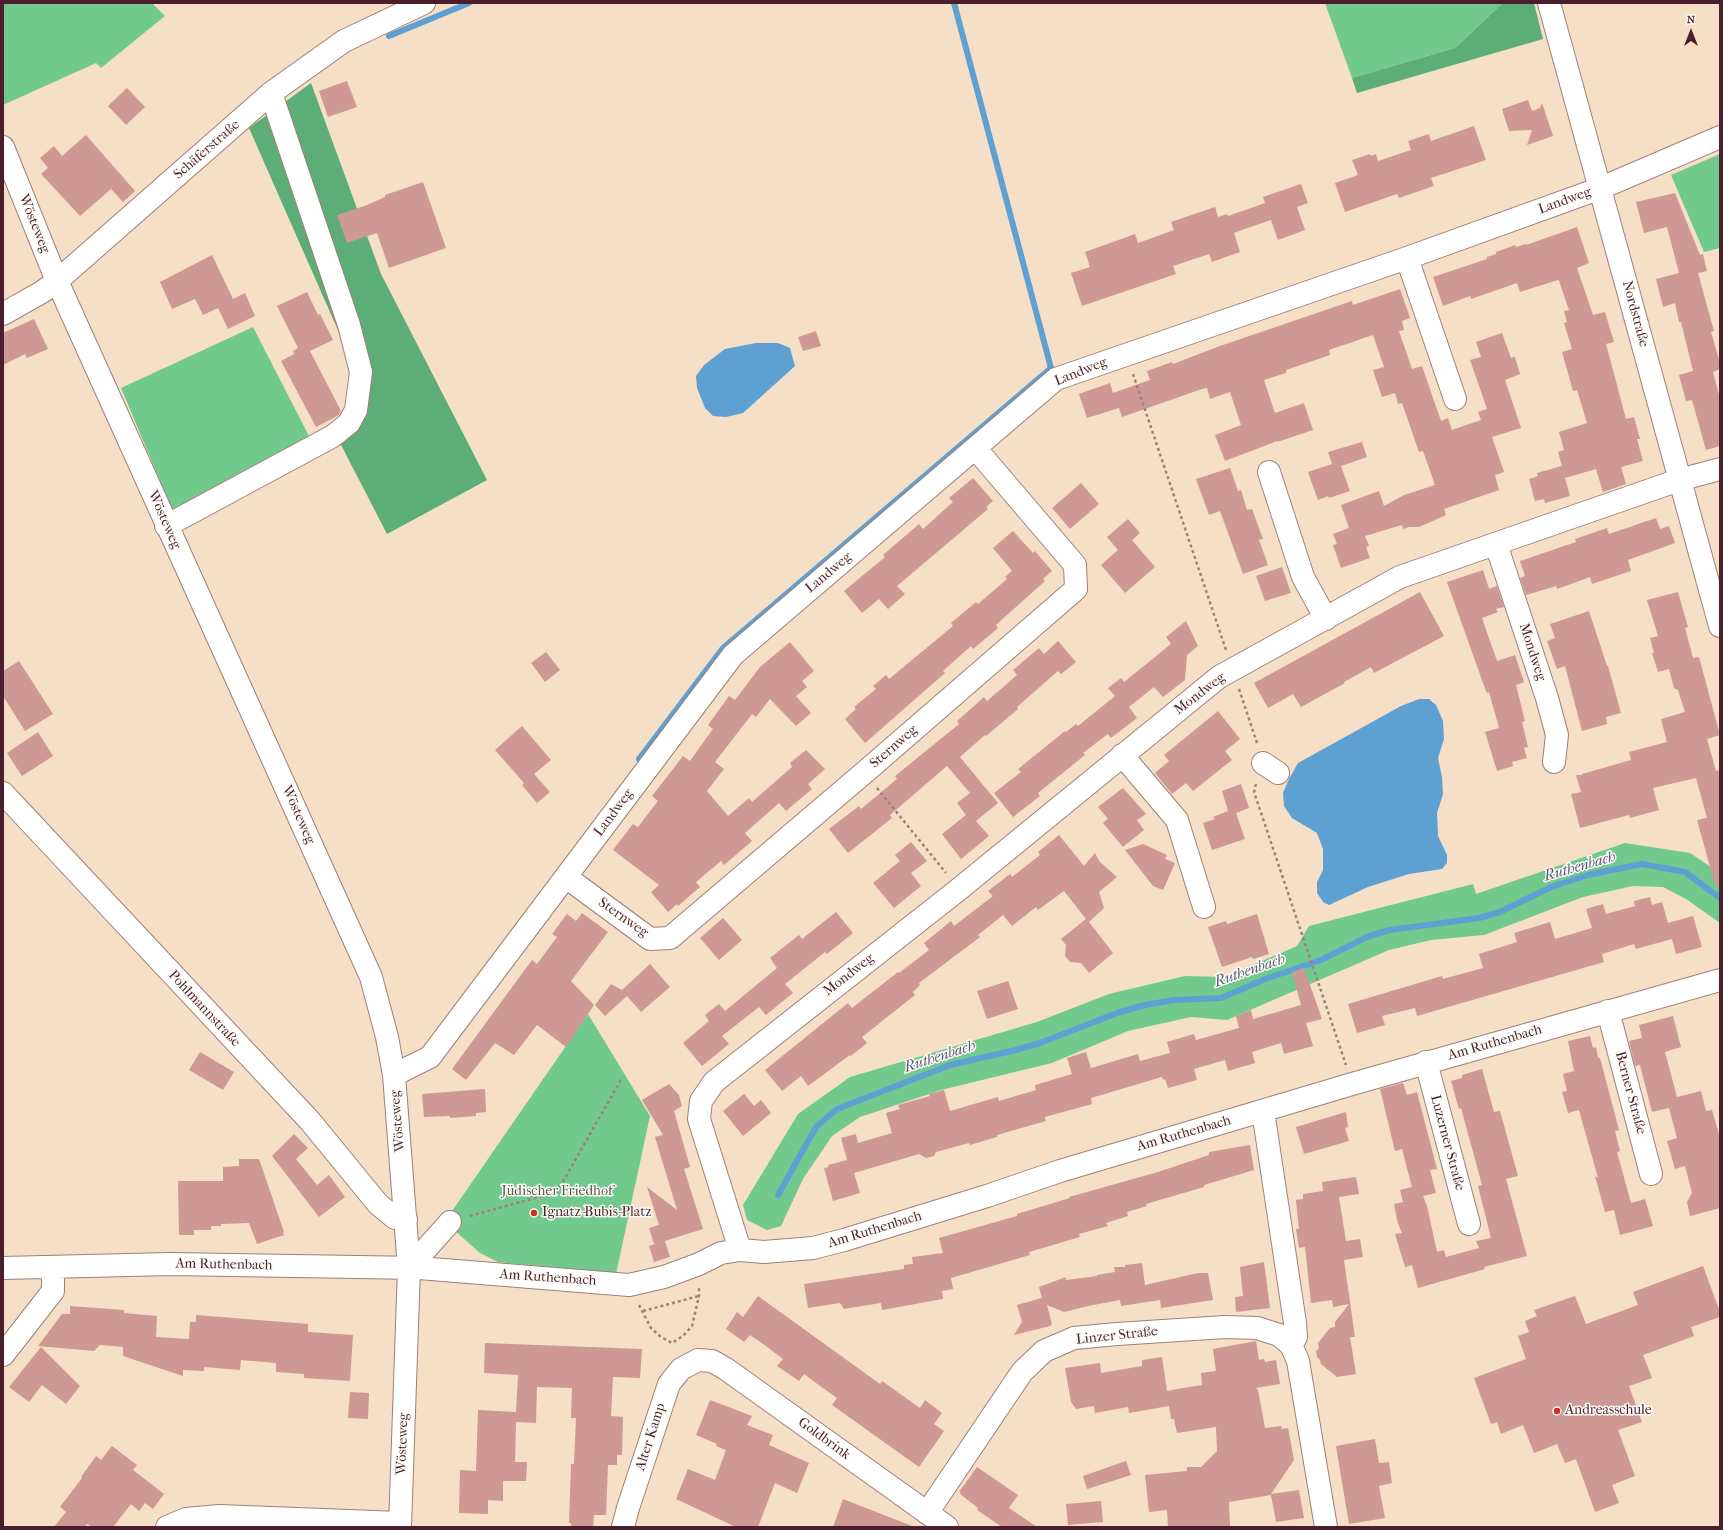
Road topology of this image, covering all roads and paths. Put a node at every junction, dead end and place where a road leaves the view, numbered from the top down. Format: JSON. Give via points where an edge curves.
{"nodes":[{"id":1,"x":421,"y":3,"type":"edge"},
{"id":2,"x":1549,"y":3,"type":"edge"},
{"id":3,"x":271,"y":93,"type":"junction"},
{"id":4,"x":1720,"y":137,"type":"edge"},
{"id":5,"x":3,"y":147,"type":"edge"},
{"id":6,"x":1601,"y":188,"type":"junction"},
{"id":7,"x":1407,"y":258,"type":"junction"},
{"id":8,"x":58,"y":281,"type":"junction"},
{"id":9,"x":3,"y":314,"type":"edge"},
{"id":10,"x":1126,"y":355,"type":"junction"},
{"id":11,"x":1455,"y":399,"type":"dead end"},
{"id":12,"x":976,"y":449,"type":"junction"},
{"id":13,"x":1720,"y":469,"type":"edge"},
{"id":14,"x":1269,"y":472,"type":"dead end"},
{"id":15,"x":1679,"y":480,"type":"junction"},
{"id":16,"x":166,"y":526,"type":"junction"},
{"id":17,"x":1496,"y":544,"type":"junction"},
{"id":18,"x":1326,"y":618,"type":"junction"},
{"id":19,"x":1720,"y":626,"type":"edge"},
{"id":20,"x":1233,"y":670,"type":"junction"},
{"id":21,"x":1122,"y":755,"type":"junction"},
{"id":22,"x":1554,"y":762,"type":"dead end"},
{"id":23,"x":865,"y":772,"type":"junction"},
{"id":24,"x":3,"y":793,"type":"edge"},
{"id":25,"x":566,"y":877,"type":"junction"},
{"id":26,"x":960,"y":888,"type":"junction"},
{"id":27,"x":1204,"y":907,"type":"dead end"},
{"id":28,"x":1720,"y":980,"type":"edge"},
{"id":29,"x":1608,"y":1011,"type":"junction"},
{"id":30,"x":1426,"y":1062,"type":"junction"},
{"id":31,"x":394,"y":1075,"type":"junction"},
{"id":32,"x":622,"y":1078,"type":"dead end"},
{"id":33,"x":1352,"y":1084,"type":"junction"},
{"id":34,"x":1262,"y":1111,"type":"junction"},
{"id":35,"x":1652,"y":1174,"type":"dead end"},
{"id":36,"x":406,"y":1219,"type":"junction"},
{"id":37,"x":450,"y":1222,"type":"joint"},
{"id":38,"x":1469,"y":1224,"type":"dead end"},
{"id":39,"x":740,"y":1250,"type":"junction"},
{"id":40,"x":699,"y":1264,"type":"junction"},
{"id":41,"x":53,"y":1267,"type":"junction"},
{"id":42,"x":3,"y":1268,"type":"edge"},
{"id":43,"x":409,"y":1268,"type":"junction"},
{"id":44,"x":629,"y":1284,"type":"junction"},
{"id":45,"x":699,"y":1296,"type":"junction"},
{"id":46,"x":643,"y":1311,"type":"junction"},
{"id":47,"x":1291,"y":1345,"type":"junction"},
{"id":48,"x":3,"y":1355,"type":"edge"},
{"id":49,"x":698,"y":1360,"type":"joint"},
{"id":50,"x":927,"y":1513,"type":"junction"},
{"id":51,"x":400,"y":1525,"type":"edge"},
{"id":52,"x":168,"y":1527,"type":"edge"},
{"id":53,"x":623,"y":1527,"type":"edge"},
{"id":54,"x":947,"y":1527,"type":"edge"},
{"id":55,"x":1326,"y":1527,"type":"edge"}],
"edges":[{"from":1,"to":3,"type":"street","name":"Schäferstraße","via":[[344,41]]},
{"from":2,"to":6,"type":"street","name":"Nordstraße"},
{"from":3,"to":8,"type":"street","name":"Schäferstraße"},
{"from":3,"to":16,"type":"street","via":[[351,332],[361,372],[356,410],[349,423],[333,436]]},
{"from":4,"to":6,"type":"street","name":"Landweg"},
{"from":5,"to":8,"type":"street","name":"Wösteweg"},
{"from":6,"to":7,"type":"street","name":"Landweg"},
{"from":6,"to":15,"type":"street","name":"Nordstraße"},
{"from":7,"to":10,"type":"street","name":"Landweg"},
{"from":7,"to":11,"type":"street"},
{"from":8,"to":9,"type":"street","name":"Schäferstraße"},
{"from":8,"to":16,"type":"street","name":"Wösteweg"},
{"from":10,"to":12,"type":"street","name":"Landweg","via":[[1056,379]]},
{"from":10,"to":20,"type":"path"},
{"from":12,"to":23,"type":"street","name":"Sternweg","via":[[1075,565],[1076,589]]},
{"from":12,"to":25,"type":"street","name":"Landweg","via":[[733,655]]},
{"from":13,"to":15,"type":"street","name":"Mondweg"},
{"from":14,"to":18,"type":"street","via":[[1303,577]]},
{"from":15,"to":17,"type":"street","name":"Mondweg"},
{"from":15,"to":19,"type":"street","name":"Nordstraße"},
{"from":16,"to":31,"type":"street","name":"Wösteweg","via":[[371,977]]},
{"from":17,"to":18,"type":"street","name":"Mondweg","via":[[1400,577]]},
{"from":17,"to":22,"type":"street","name":"Mondweg","via":[[1557,735]]},
{"from":18,"to":20,"type":"street","name":"Mondweg"},
{"from":20,"to":21,"type":"street","name":"Mondweg","via":[[1219,677]]},
{"from":20,"to":33,"type":"path","via":[[1271,768],[1254,792]]},
{"from":21,"to":26,"type":"street","name":"Mondweg"},
{"from":21,"to":27,"type":"street","via":[[1177,820]]},
{"from":23,"to":25,"type":"street","name":"Sternweg","via":[[670,938],[650,939]]},
{"from":23,"to":26,"type":"path"},
{"from":24,"to":36,"type":"street","name":"Pohlmannstraße","via":[[310,1121],[378,1204],[395,1218]]},
{"from":25,"to":31,"type":"street","name":"Landweg","via":[[430,1058]]},
{"from":26,"to":39,"type":"street","name":"Mondweg","via":[[714,1082],[702,1101],[699,1119]]},
{"from":28,"to":29,"type":"street","name":"Am Ruthenbach"},
{"from":29,"to":30,"type":"street","name":"Am Ruthenbach"},
{"from":29,"to":35,"type":"street","name":"Berner Straße"},
{"from":30,"to":33,"type":"street","name":"Am Ruthenbach"},
{"from":30,"to":38,"type":"street","name":"Luzerner Straße"},
{"from":31,"to":36,"type":"street","name":"Wösteweg"},
{"from":32,"to":37,"type":"path","via":[[557,1192]]},
{"from":33,"to":34,"type":"street","name":"Am Ruthenbach"},
{"from":34,"to":39,"type":"street","name":"Am Ruthenbach","via":[[1060,1171],[844,1240],[813,1248],[764,1252]]},
{"from":34,"to":47,"type":"street","via":[[1296,1323],[1296,1337]]},
{"from":36,"to":43,"type":"street","name":"Wösteweg"},
{"from":37,"to":43,"type":"street"},
{"from":39,"to":40,"type":"street","name":"Am Ruthenbach","via":[[721,1253]]},
{"from":40,"to":44,"type":"street","name":"Am Ruthenbach","via":[[664,1277]]},
{"from":40,"to":45,"type":"path"},
{"from":41,"to":42,"type":"street","name":"Am Ruthenbach"},
{"from":41,"to":43,"type":"street","name":"Am Ruthenbach","via":[[170,1264]]},
{"from":41,"to":48,"type":"street","via":[[53,1291]]},
{"from":43,"to":44,"type":"street","name":"Am Ruthenbach"},
{"from":43,"to":51,"type":"street","name":"Wösteweg"},
{"from":44,"to":46,"type":"path"},
{"from":45,"to":46,"type":"path"},
{"from":45,"to":46,"type":"path","via":[[692,1326],[672,1343],[651,1328]]},
{"from":47,"to":50,"type":"street","name":"Linzer Straße","via":[[1279,1335],[1257,1328],[1224,1327],[1074,1338],[1044,1351],[1022,1372]]},
{"from":47,"to":55,"type":"street","via":[[1298,1361]]},
{"from":49,"to":50,"type":"street","name":"Goldbrink","via":[[712,1361],[726,1369]]},
{"from":49,"to":53,"type":"street","name":"Alter Kamp","via":[[681,1369],[669,1384]]},
{"from":50,"to":54,"type":"street","name":"Goldbrink"},
{"from":51,"to":52,"type":"street","via":[[219,1516],[186,1519]]}]}
